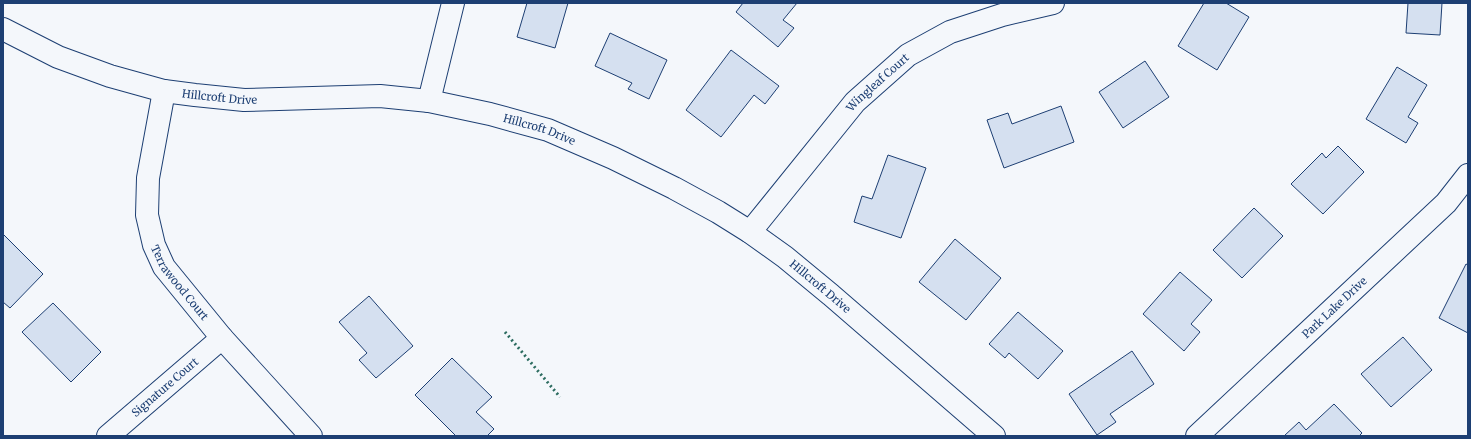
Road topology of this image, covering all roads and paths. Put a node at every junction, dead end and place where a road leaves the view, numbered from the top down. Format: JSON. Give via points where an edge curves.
{"nodes":[{"id":1,"x":453,"y":3,"type":"edge"},
{"id":2,"x":1053,"y":3,"type":"edge"},
{"id":3,"x":3,"y":30,"type":"edge"},
{"id":4,"x":164,"y":90,"type":"junction"},
{"id":5,"x":429,"y":101,"type":"junction"},
{"id":6,"x":1468,"y":174,"type":"edge"},
{"id":7,"x":750,"y":232,"type":"junction"},
{"id":8,"x":222,"y":338,"type":"junction"},
{"id":9,"x":108,"y":436,"type":"edge"},
{"id":10,"x":312,"y":436,"type":"edge"},
{"id":11,"x":994,"y":436,"type":"edge"},
{"id":12,"x":1197,"y":436,"type":"edge"}],
"edges":[{"from":1,"to":5,"type":"street"},
{"from":2,"to":7,"type":"street","name":"Wingleaf Court","via":[[1002,15],[950,32],[908,55],[855,102]]},
{"from":3,"to":4,"type":"street","name":"Hillcroft Drive","via":[[58,57],[110,76]]},
{"from":4,"to":5,"type":"street","name":"Hillcroft Drive","via":[[244,100],[380,96]]},
{"from":4,"to":8,"type":"street","name":"Terrawood Court","via":[[148,178],[147,215],[154,245],[164,267]]},
{"from":5,"to":7,"type":"street","name":"Hillcroft Drive","via":[[548,130],[674,188]]},
{"from":6,"to":12,"type":"street","name":"Park Lake Drive","via":[[1446,203]]},
{"from":7,"to":11,"type":"street","name":"Hillcroft Drive","via":[[831,295]]},
{"from":8,"to":9,"type":"street","name":"Signature Court"},
{"from":8,"to":10,"type":"street","name":"Terrawood Court"}]}
